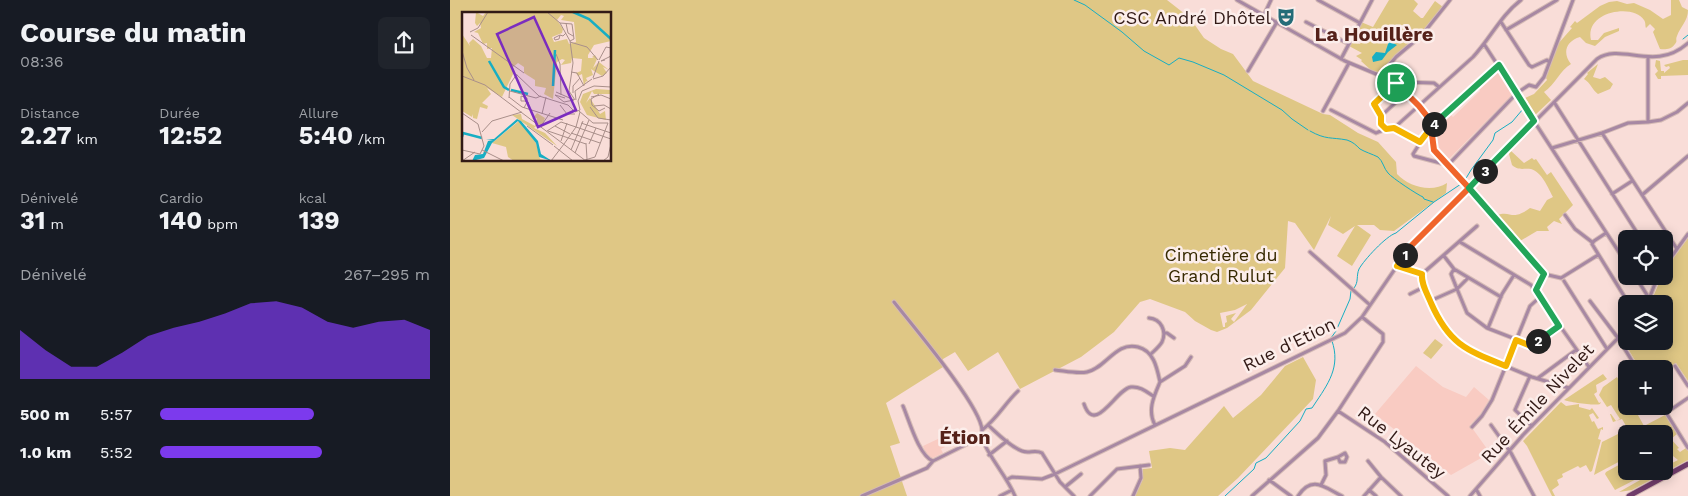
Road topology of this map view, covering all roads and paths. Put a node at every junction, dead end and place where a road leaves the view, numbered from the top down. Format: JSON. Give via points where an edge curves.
{"nodes":[{"id":1,"x":1237,"y":0,"type":"edge"},
{"id":2,"x":1272,"y":0,"type":"edge"},
{"id":3,"x":1318,"y":0,"type":"edge"},
{"id":4,"x":1372,"y":0,"type":"edge"},
{"id":5,"x":1450,"y":0,"type":"edge"},
{"id":6,"x":1521,"y":0,"type":"edge"},
{"id":7,"x":1557,"y":0,"type":"edge"},
{"id":8,"x":1573,"y":0,"type":"edge"},
{"id":9,"x":1264,"y":15,"type":"junction"},
{"id":10,"x":1501,"y":21,"type":"junction"},
{"id":11,"x":1277,"y":22,"type":"junction"},
{"id":12,"x":1306,"y":22,"type":"dead end"},
{"id":13,"x":1360,"y":23,"type":"junction"},
{"id":14,"x":1506,"y":30,"type":"junction"},
{"id":15,"x":1688,"y":43,"type":"edge"},
{"id":16,"x":1349,"y":44,"type":"junction"},
{"id":17,"x":1484,"y":44,"type":"junction"},
{"id":18,"x":1648,"y":57,"type":"junction"},
{"id":19,"x":1341,"y":59,"type":"junction"},
{"id":20,"x":1549,"y":62,"type":"junction"},
{"id":21,"x":1349,"y":63,"type":"junction"},
{"id":22,"x":1499,"y":65,"type":"junction"},
{"id":23,"x":1248,"y":71,"type":"dead end"},
{"id":24,"x":1380,"y":76,"type":"junction"},
{"id":25,"x":1397,"y":84,"type":"junction"},
{"id":26,"x":1439,"y":87,"type":"junction"},
{"id":27,"x":1406,"y":93,"type":"junction"},
{"id":28,"x":1517,"y":93,"type":"junction"},
{"id":29,"x":1554,"y":102,"type":"junction"},
{"id":30,"x":1688,"y":103,"type":"edge"},
{"id":31,"x":1419,"y":106,"type":"junction"},
{"id":32,"x":1331,"y":110,"type":"dead end"},
{"id":33,"x":1323,"y":111,"type":"dead end"},
{"id":34,"x":1381,"y":116,"type":"junction"},
{"id":35,"x":1534,"y":121,"type":"junction"},
{"id":36,"x":1648,"y":122,"type":"junction"},
{"id":37,"x":1431,"y":127,"type":"junction"},
{"id":38,"x":1394,"y":128,"type":"junction"},
{"id":39,"x":1386,"y":129,"type":"junction"},
{"id":40,"x":1602,"y":133,"type":"junction"},
{"id":41,"x":1578,"y":140,"type":"junction"},
{"id":42,"x":1420,"y":142,"type":"junction"},
{"id":43,"x":1552,"y":148,"type":"junction"},
{"id":44,"x":1688,"y":156,"type":"edge"},
{"id":45,"x":1448,"y":164,"type":"junction"},
{"id":46,"x":1632,"y":181,"type":"junction"},
{"id":47,"x":1469,"y":188,"type":"junction"},
{"id":48,"x":1612,"y":194,"type":"junction"},
{"id":49,"x":1642,"y":195,"type":"junction"},
{"id":50,"x":1565,"y":215,"type":"dead end"},
{"id":51,"x":1477,"y":226,"type":"dead end"},
{"id":52,"x":1635,"y":230,"type":"edge"},
{"id":53,"x":1606,"y":233,"type":"junction"},
{"id":54,"x":1688,"y":234,"type":"edge"},
{"id":55,"x":1460,"y":242,"type":"junction"},
{"id":56,"x":1592,"y":242,"type":"junction"},
{"id":57,"x":1677,"y":249,"type":"junction"},
{"id":58,"x":1310,"y":252,"type":"dead end"},
{"id":59,"x":1618,"y":252,"type":"edge"},
{"id":60,"x":1598,"y":255,"type":"junction"},
{"id":61,"x":1673,"y":255,"type":"edge"},
{"id":62,"x":1444,"y":256,"type":"junction"},
{"id":63,"x":1397,"y":266,"type":"junction"},
{"id":64,"x":1454,"y":269,"type":"junction"},
{"id":65,"x":1422,"y":274,"type":"junction"},
{"id":66,"x":1544,"y":274,"type":"junction"},
{"id":67,"x":1514,"y":275,"type":"junction"},
{"id":68,"x":1468,"y":278,"type":"junction"},
{"id":69,"x":1562,"y":279,"type":"junction"},
{"id":70,"x":1424,"y":287,"type":"junction"},
{"id":71,"x":1457,"y":289,"type":"junction"},
{"id":72,"x":1536,"y":290,"type":"junction"},
{"id":73,"x":1410,"y":294,"type":"dead end"},
{"id":74,"x":1623,"y":295,"type":"edge"},
{"id":75,"x":1501,"y":297,"type":"junction"},
{"id":76,"x":1540,"y":297,"type":"junction"},
{"id":77,"x":1430,"y":301,"type":"junction"},
{"id":78,"x":1590,"y":301,"type":"dead end"},
{"id":79,"x":894,"y":302,"type":"dead end"},
{"id":80,"x":1370,"y":305,"type":"junction"},
{"id":81,"x":1362,"y":316,"type":"junction"},
{"id":82,"x":1149,"y":318,"type":"dead end"},
{"id":83,"x":1559,"y":326,"type":"junction"},
{"id":84,"x":1488,"y":328,"type":"junction"},
{"id":85,"x":1164,"y":333,"type":"junction"},
{"id":86,"x":1174,"y":338,"type":"dead end"},
{"id":87,"x":1618,"y":338,"type":"joint"},
{"id":88,"x":1516,"y":340,"type":"junction"},
{"id":89,"x":1607,"y":349,"type":"junction"},
{"id":90,"x":1576,"y":350,"type":"junction"},
{"id":91,"x":1151,"y":354,"type":"junction"},
{"id":92,"x":1191,"y":357,"type":"dead end"},
{"id":93,"x":1506,"y":366,"type":"junction"},
{"id":94,"x":1675,"y":366,"type":"dead end"},
{"id":95,"x":1589,"y":367,"type":"junction"},
{"id":96,"x":1055,"y":370,"type":"dead end"},
{"id":97,"x":1530,"y":376,"type":"junction"},
{"id":98,"x":1538,"y":378,"type":"junction"},
{"id":99,"x":1160,"y":382,"type":"junction"},
{"id":100,"x":1688,"y":386,"type":"edge"},
{"id":101,"x":1569,"y":388,"type":"junction"},
{"id":102,"x":1018,"y":391,"type":"dead end"},
{"id":103,"x":1153,"y":396,"type":"junction"},
{"id":104,"x":1688,"y":398,"type":"edge"},
{"id":105,"x":1084,"y":404,"type":"dead end"},
{"id":106,"x":903,"y":406,"type":"dead end"},
{"id":107,"x":1673,"y":408,"type":"edge"},
{"id":108,"x":1338,"y":410,"type":"junction"},
{"id":109,"x":1668,"y":415,"type":"edge"},
{"id":110,"x":988,"y":425,"type":"junction"},
{"id":111,"x":1155,"y":425,"type":"junction"},
{"id":112,"x":1491,"y":425,"type":"dead end"},
{"id":113,"x":1532,"y":426,"type":"junction"},
{"id":114,"x":1472,"y":427,"type":"dead end"},
{"id":115,"x":982,"y":430,"type":"junction"},
{"id":116,"x":981,"y":438,"type":"junction"},
{"id":117,"x":1006,"y":441,"type":"junction"},
{"id":118,"x":1688,"y":448,"type":"edge"},
{"id":119,"x":1509,"y":450,"type":"junction"},
{"id":120,"x":989,"y":455,"type":"junction"},
{"id":121,"x":1338,"y":458,"type":"dead end"},
{"id":122,"x":934,"y":461,"type":"junction"},
{"id":123,"x":1368,"y":462,"type":"dead end"},
{"id":124,"x":1688,"y":464,"type":"edge"},
{"id":125,"x":1149,"y":465,"type":"dead end"},
{"id":126,"x":1140,"y":466,"type":"junction"},
{"id":127,"x":1055,"y":474,"type":"junction"},
{"id":128,"x":1081,"y":474,"type":"dead end"},
{"id":129,"x":1381,"y":477,"type":"junction"},
{"id":130,"x":1008,"y":479,"type":"junction"},
{"id":131,"x":1269,"y":480,"type":"junction"},
{"id":132,"x":1321,"y":486,"type":"junction"},
{"id":133,"x":1065,"y":487,"type":"junction"},
{"id":134,"x":1476,"y":489,"type":"junction"},
{"id":135,"x":1012,"y":490,"type":"junction"},
{"id":136,"x":1369,"y":490,"type":"junction"},
{"id":137,"x":862,"y":496,"type":"edge"},
{"id":138,"x":1000,"y":496,"type":"edge"},
{"id":139,"x":1015,"y":496,"type":"edge"},
{"id":140,"x":1074,"y":496,"type":"edge"},
{"id":141,"x":1090,"y":496,"type":"edge"},
{"id":142,"x":1133,"y":496,"type":"edge"},
{"id":143,"x":1252,"y":496,"type":"edge"},
{"id":144,"x":1291,"y":496,"type":"edge"},
{"id":145,"x":1298,"y":496,"type":"edge"},
{"id":146,"x":1342,"y":496,"type":"edge"},
{"id":147,"x":1364,"y":496,"type":"edge"},
{"id":148,"x":1376,"y":496,"type":"edge"},
{"id":149,"x":1401,"y":496,"type":"edge"},
{"id":150,"x":1448,"y":496,"type":"edge"},
{"id":151,"x":1470,"y":496,"type":"edge"},
{"id":152,"x":1480,"y":496,"type":"edge"},
{"id":153,"x":1534,"y":496,"type":"edge"},
{"id":154,"x":1629,"y":496,"type":"edge"}],
"edges":[{"from":1,"to":9,"type":"street"},
{"from":2,"to":9,"type":"street"},
{"from":3,"to":13,"type":"street"},
{"from":4,"to":13,"type":"street"},
{"from":5,"to":24,"type":"street","via":[[1422,35]]},
{"from":6,"to":10,"type":"street"},
{"from":7,"to":14,"type":"street"},
{"from":8,"to":20,"type":"street"},
{"from":9,"to":11,"type":"street"},
{"from":10,"to":14,"type":"street"},
{"from":10,"to":17,"type":"street"},
{"from":11,"to":19,"type":"street"},
{"from":11,"to":23,"type":"street"},
{"from":12,"to":16,"type":"street"},
{"from":13,"to":16,"type":"street"},
{"from":14,"to":20,"type":"street","via":[[1529,65]]},
{"from":15,"to":18,"type":"street","name":"Rue d'Etion","via":[[1663,57]]},
{"from":16,"to":19,"type":"street"},
{"from":17,"to":22,"type":"street"},
{"from":17,"to":26,"type":"street"},
{"from":18,"to":29,"type":"street","name":"Rue d'Etion","via":[[1603,55]]},
{"from":18,"to":36,"type":"street"},
{"from":19,"to":21,"type":"street"},
{"from":20,"to":28,"type":"street","via":[[1539,85],[1529,85]]},
{"from":21,"to":24,"type":"street"},
{"from":21,"to":33,"type":"street"},
{"from":22,"to":28,"type":"street"},
{"from":22,"to":37,"type":"street"},
{"from":24,"to":25,"type":"street"},
{"from":25,"to":26,"type":"street","via":[[1434,83]]},
{"from":25,"to":27,"type":"street"},
{"from":25,"to":34,"type":"street","via":[[1374,104]]},
{"from":26,"to":31,"type":"street"},
{"from":27,"to":31,"type":"street"},
{"from":27,"to":34,"type":"street"},
{"from":28,"to":35,"type":"street"},
{"from":28,"to":45,"type":"street"},
{"from":29,"to":35,"type":"street","name":"Rue d'Etion"},
{"from":29,"to":41,"type":"street"},
{"from":30,"to":36,"type":"street","via":[[1669,116]]},
{"from":31,"to":37,"type":"street","via":[[1430,120]]},
{"from":31,"to":38,"type":"street"},
{"from":32,"to":39,"type":"street","via":[[1376,133]]},
{"from":34,"to":39,"type":"street","via":[[1381,124]]},
{"from":35,"to":43,"type":"street"},
{"from":35,"to":47,"type":"street","name":"Rue d'Etion"},
{"from":36,"to":40,"type":"street","via":[[1628,123]]},
{"from":37,"to":42,"type":"street"},
{"from":37,"to":45,"type":"street","via":[[1434,150]]},
{"from":38,"to":39,"type":"street"},
{"from":38,"to":42,"type":"street"},
{"from":40,"to":41,"type":"street"},
{"from":40,"to":46,"type":"street"},
{"from":41,"to":43,"type":"street"},
{"from":41,"to":48,"type":"street"},
{"from":42,"to":45,"type":"street","via":[[1414,156]]},
{"from":43,"to":53,"type":"street"},
{"from":44,"to":49,"type":"street"},
{"from":45,"to":47,"type":"street"},
{"from":46,"to":48,"type":"street"},
{"from":46,"to":49,"type":"street"},
{"from":47,"to":63,"type":"street","name":"Rue d'Etion","via":[[1410,247]]},
{"from":47,"to":66,"type":"street"},
{"from":48,"to":52,"type":"street"},
{"from":49,"to":57,"type":"street"},
{"from":50,"to":56,"type":"street","via":[[1575,229]]},
{"from":51,"to":55,"type":"street"},
{"from":53,"to":56,"type":"street"},
{"from":53,"to":59,"type":"street"},
{"from":54,"to":57,"type":"street"},
{"from":55,"to":62,"type":"street"},
{"from":55,"to":67,"type":"street"},
{"from":56,"to":60,"type":"street"},
{"from":57,"to":61,"type":"street"},
{"from":58,"to":80,"type":"street"},
{"from":60,"to":69,"type":"street"},
{"from":60,"to":74,"type":"street"},
{"from":62,"to":64,"type":"street"},
{"from":62,"to":65,"type":"street"},
{"from":63,"to":65,"type":"street"},
{"from":63,"to":80,"type":"street","name":"Rue d'Etion"},
{"from":64,"to":68,"type":"street"},
{"from":64,"to":71,"type":"street","via":[[1451,274]]},
{"from":65,"to":70,"type":"street"},
{"from":66,"to":69,"type":"street"},
{"from":66,"to":72,"type":"street"},
{"from":67,"to":72,"type":"street"},
{"from":67,"to":75,"type":"street"},
{"from":68,"to":71,"type":"street"},
{"from":68,"to":75,"type":"street"},
{"from":69,"to":89,"type":"street"},
{"from":70,"to":73,"type":"street"},
{"from":70,"to":77,"type":"street"},
{"from":71,"to":77,"type":"street"},
{"from":71,"to":84,"type":"street","via":[[1467,314]]},
{"from":72,"to":76,"type":"street"},
{"from":75,"to":84,"type":"street"},
{"from":76,"to":83,"type":"street"},
{"from":76,"to":88,"type":"street","via":[[1530,306]]},
{"from":77,"to":93,"type":"street","via":[[1453,338],[1474,353]]},
{"from":78,"to":87,"type":"street"},
{"from":79,"to":115,"type":"street","via":[[950,372],[974,408]]},
{"from":80,"to":81,"type":"street","name":"Rue d'Etion"},
{"from":81,"to":108,"type":"street","via":[[1383,334],[1383,342]]},
{"from":81,"to":111,"type":"street","name":"Rue d'Etion","via":[[1345,332]]},
{"from":82,"to":85,"type":"street","via":[[1159,322]]},
{"from":83,"to":88,"type":"street","via":[[1531,346]]},
{"from":83,"to":90,"type":"street"},
{"from":84,"to":88,"type":"street"},
{"from":85,"to":86,"type":"street"},
{"from":85,"to":91,"type":"street","via":[[1162,343]]},
{"from":87,"to":89,"type":"street","name":"Rue Émile Nivelet"},
{"from":88,"to":93,"type":"street"},
{"from":89,"to":95,"type":"street","name":"Rue Émile Nivelet"},
{"from":90,"to":95,"type":"street"},
{"from":90,"to":98,"type":"street"},
{"from":91,"to":96,"type":"street","via":[[1139,347],[1126,347],[1086,372]]},
{"from":91,"to":99,"type":"street"},
{"from":92,"to":99,"type":"street","via":[[1185,366]]},
{"from":93,"to":97,"type":"street"},
{"from":93,"to":114,"type":"street","via":[[1488,408]]},
{"from":94,"to":100,"type":"street"},
{"from":95,"to":101,"type":"street","name":"Rue Émile Nivelet"},
{"from":97,"to":98,"type":"street"},
{"from":97,"to":113,"type":"street","via":[[1516,410]]},
{"from":98,"to":101,"type":"street"},
{"from":99,"to":103,"type":"street"},
{"from":101,"to":113,"type":"street","name":"Rue Émile Nivelet"},
{"from":102,"to":110,"type":"street"},
{"from":103,"to":105,"type":"street","via":[[1140,388],[1126,388],[1099,415],[1087,412]]},
{"from":103,"to":111,"type":"street","via":[[1151,412]]},
{"from":104,"to":107,"type":"street"},
{"from":106,"to":122,"type":"street","via":[[925,456]]},
{"from":108,"to":131,"type":"street","via":[[1318,438]]},
{"from":108,"to":150,"type":"street","name":"Rue Lyautey","via":[[1385,442]]},
{"from":109,"to":118,"type":"street"},
{"from":110,"to":115,"type":"street"},
{"from":110,"to":117,"type":"street"},
{"from":111,"to":127,"type":"street","name":"Rue d'Etion"},
{"from":112,"to":119,"type":"street"},
{"from":113,"to":119,"type":"street","name":"Rue Émile Nivelet"},
{"from":115,"to":116,"type":"street"},
{"from":116,"to":120,"type":"street"},
{"from":116,"to":122,"type":"street"},
{"from":117,"to":120,"type":"street"},
{"from":117,"to":127,"type":"street","via":[[1020,451],[1042,453]]},
{"from":119,"to":134,"type":"street","name":"Rue Émile Nivelet"},
{"from":119,"to":153,"type":"street"},
{"from":120,"to":130,"type":"street"},
{"from":121,"to":132,"type":"street","via":[[1325,461],[1326,475]]},
{"from":122,"to":137,"type":"street","via":[[927,468]]},
{"from":123,"to":129,"type":"street"},
{"from":124,"to":154,"type":"main road"},
{"from":125,"to":126,"type":"street"},
{"from":126,"to":141,"type":"street","via":[[1117,469]]},
{"from":126,"to":142,"type":"street","via":[[1141,478]]},
{"from":127,"to":130,"type":"street","name":"Rue d'Etion","via":[[1042,479]]},
{"from":127,"to":133,"type":"street"},
{"from":128,"to":133,"type":"street"},
{"from":129,"to":136,"type":"street"},
{"from":129,"to":149,"type":"street"},
{"from":130,"to":135,"type":"street"},
{"from":131,"to":143,"type":"street"},
{"from":131,"to":144,"type":"street"},
{"from":132,"to":145,"type":"street","via":[[1308,484]]},
{"from":132,"to":146,"type":"street"},
{"from":133,"to":140,"type":"street"},
{"from":134,"to":151,"type":"street","name":"Rue Émile Nivelet"},
{"from":134,"to":152,"type":"street"},
{"from":135,"to":138,"type":"street"},
{"from":135,"to":139,"type":"street"},
{"from":136,"to":147,"type":"street"},
{"from":136,"to":148,"type":"street"}]}
